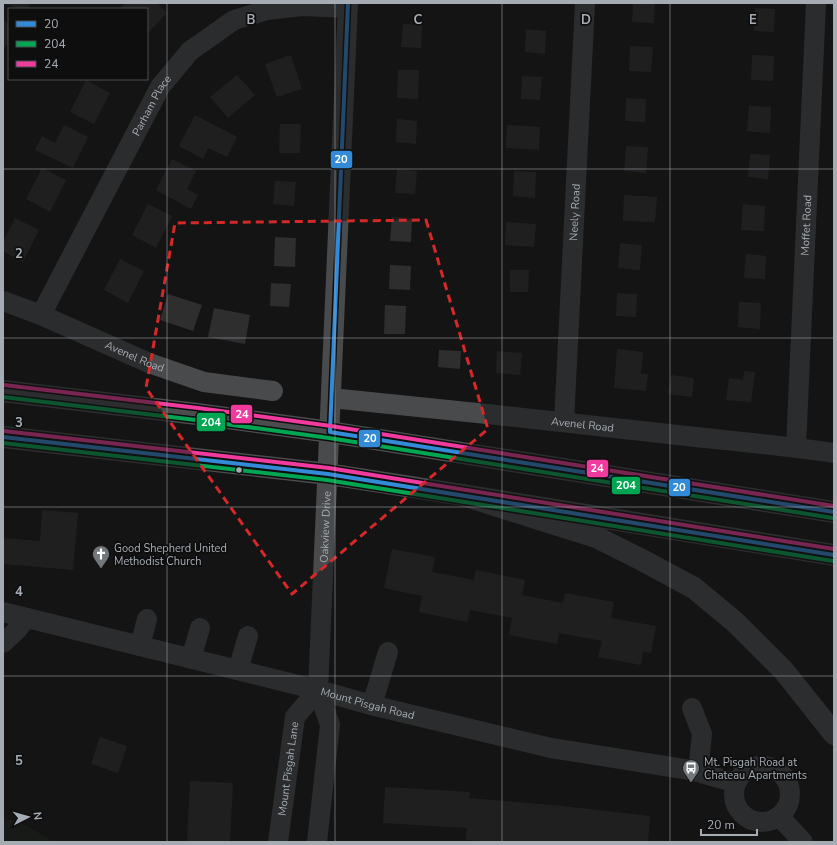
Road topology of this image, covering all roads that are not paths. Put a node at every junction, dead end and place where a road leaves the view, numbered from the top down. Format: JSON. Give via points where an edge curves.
{"nodes":[{"id":1,"x":585,"y":3,"type":"edge"},
{"id":2,"x":816,"y":3,"type":"edge"},
{"id":3,"x":348,"y":6,"type":"edge"},
{"id":4,"x":3,"y":301,"type":"edge"},
{"id":5,"x":41,"y":315,"type":"junction"},
{"id":6,"x":3,"y":391,"type":"edge"},
{"id":7,"x":273,"y":391,"type":"dead end"},
{"id":8,"x":331,"y":398,"type":"junction"},
{"id":9,"x":564,"y":422,"type":"junction"},
{"id":10,"x":330,"y":432,"type":"junction"},
{"id":11,"x":3,"y":437,"type":"edge"},
{"id":12,"x":796,"y":447,"type":"junction"},
{"id":13,"x":834,"y":453,"type":"edge"},
{"id":14,"x":328,"y":474,"type":"junction"},
{"id":15,"x":463,"y":495,"type":"junction"},
{"id":16,"x":834,"y":512,"type":"edge"},
{"id":17,"x":834,"y":555,"type":"edge"},
{"id":18,"x":3,"y":612,"type":"edge"},
{"id":19,"x":26,"y":618,"type":"junction"},
{"id":20,"x":147,"y":619,"type":"dead end"},
{"id":21,"x":200,"y":628,"type":"dead end"},
{"id":22,"x":248,"y":636,"type":"dead end"},
{"id":23,"x":3,"y":643,"type":"edge"},
{"id":24,"x":140,"y":646,"type":"junction"},
{"id":25,"x":388,"y":652,"type":"dead end"},
{"id":26,"x":191,"y":659,"type":"junction"},
{"id":27,"x":238,"y":670,"type":"junction"},
{"id":28,"x":318,"y":690,"type":"junction"},
{"id":29,"x":372,"y":705,"type":"junction"},
{"id":30,"x":692,"y":708,"type":"dead end"},
{"id":31,"x":834,"y":734,"type":"edge"},
{"id":32,"x":698,"y":772,"type":"junction"},
{"id":33,"x":736,"y":783,"type":"junction"},
{"id":34,"x":779,"y":816,"type":"junction"},
{"id":35,"x":278,"y":842,"type":"edge"},
{"id":36,"x":317,"y":842,"type":"edge"},
{"id":37,"x":804,"y":842,"type":"edge"}],
"edges":[{"from":1,"to":9,"type":"street","name":"Neely Road"},
{"from":2,"to":12,"type":"street","name":"Moffet Road"},
{"from":3,"to":5,"type":"street","name":"Parham Place","via":[[302,6],[268,10],[234,20],[190,51],[160,88]]},
{"from":3,"to":8,"type":"street","name":"Oakview Drive"},
{"from":4,"to":5,"type":"street","name":"Avenel Road"},
{"from":5,"to":7,"type":"street","name":"Avenel Road","via":[[149,363],[204,382]]},
{"from":6,"to":10,"type":"main road"},
{"from":8,"to":9,"type":"street","name":"Avenel Road"},
{"from":8,"to":10,"type":"street","name":"Oakview Drive"},
{"from":9,"to":12,"type":"street","name":"Avenel Road"},
{"from":10,"to":14,"type":"street","name":"Oakview Drive"},
{"from":10,"to":16,"type":"main road"},
{"from":11,"to":14,"type":"main road"},
{"from":12,"to":13,"type":"street","name":"Avenel Road"},
{"from":14,"to":15,"type":"main road"},
{"from":14,"to":28,"type":"street","name":"Oakview Drive"},
{"from":15,"to":17,"type":"main road"},
{"from":15,"to":31,"type":"main road","via":[[596,538],[694,588],[735,622],[784,671]]},
{"from":18,"to":19,"type":"street","name":"Mount Pisgah Road"},
{"from":19,"to":23,"type":"street"},
{"from":19,"to":24,"type":"street","name":"Mount Pisgah Road"},
{"from":20,"to":24,"type":"street"},
{"from":21,"to":26,"type":"street"},
{"from":22,"to":27,"type":"street"},
{"from":24,"to":26,"type":"street","name":"Mount Pisgah Road"},
{"from":25,"to":29,"type":"street"},
{"from":26,"to":27,"type":"street","name":"Mount Pisgah Road"},
{"from":27,"to":28,"type":"street","name":"Mount Pisgah Road"},
{"from":28,"to":29,"type":"street","name":"Mount Pisgah Road"},
{"from":28,"to":35,"type":"street","name":"Mount Pisgah Lane","via":[[295,717]]},
{"from":28,"to":36,"type":"street","via":[[330,725]]},
{"from":29,"to":32,"type":"street","name":"Mount Pisgah Road","via":[[551,748]]},
{"from":30,"to":32,"type":"street","via":[[702,734]]},
{"from":32,"to":33,"type":"street","name":"Mount Pisgah Road"},
{"from":33,"to":34,"type":"street","via":[[734,793],[741,813],[760,822],[770,821]]},
{"from":33,"to":34,"type":"street","via":[[748,769],[757,766],[765,765],[778,770],[789,787],[790,798]]},
{"from":34,"to":37,"type":"street"}]}
